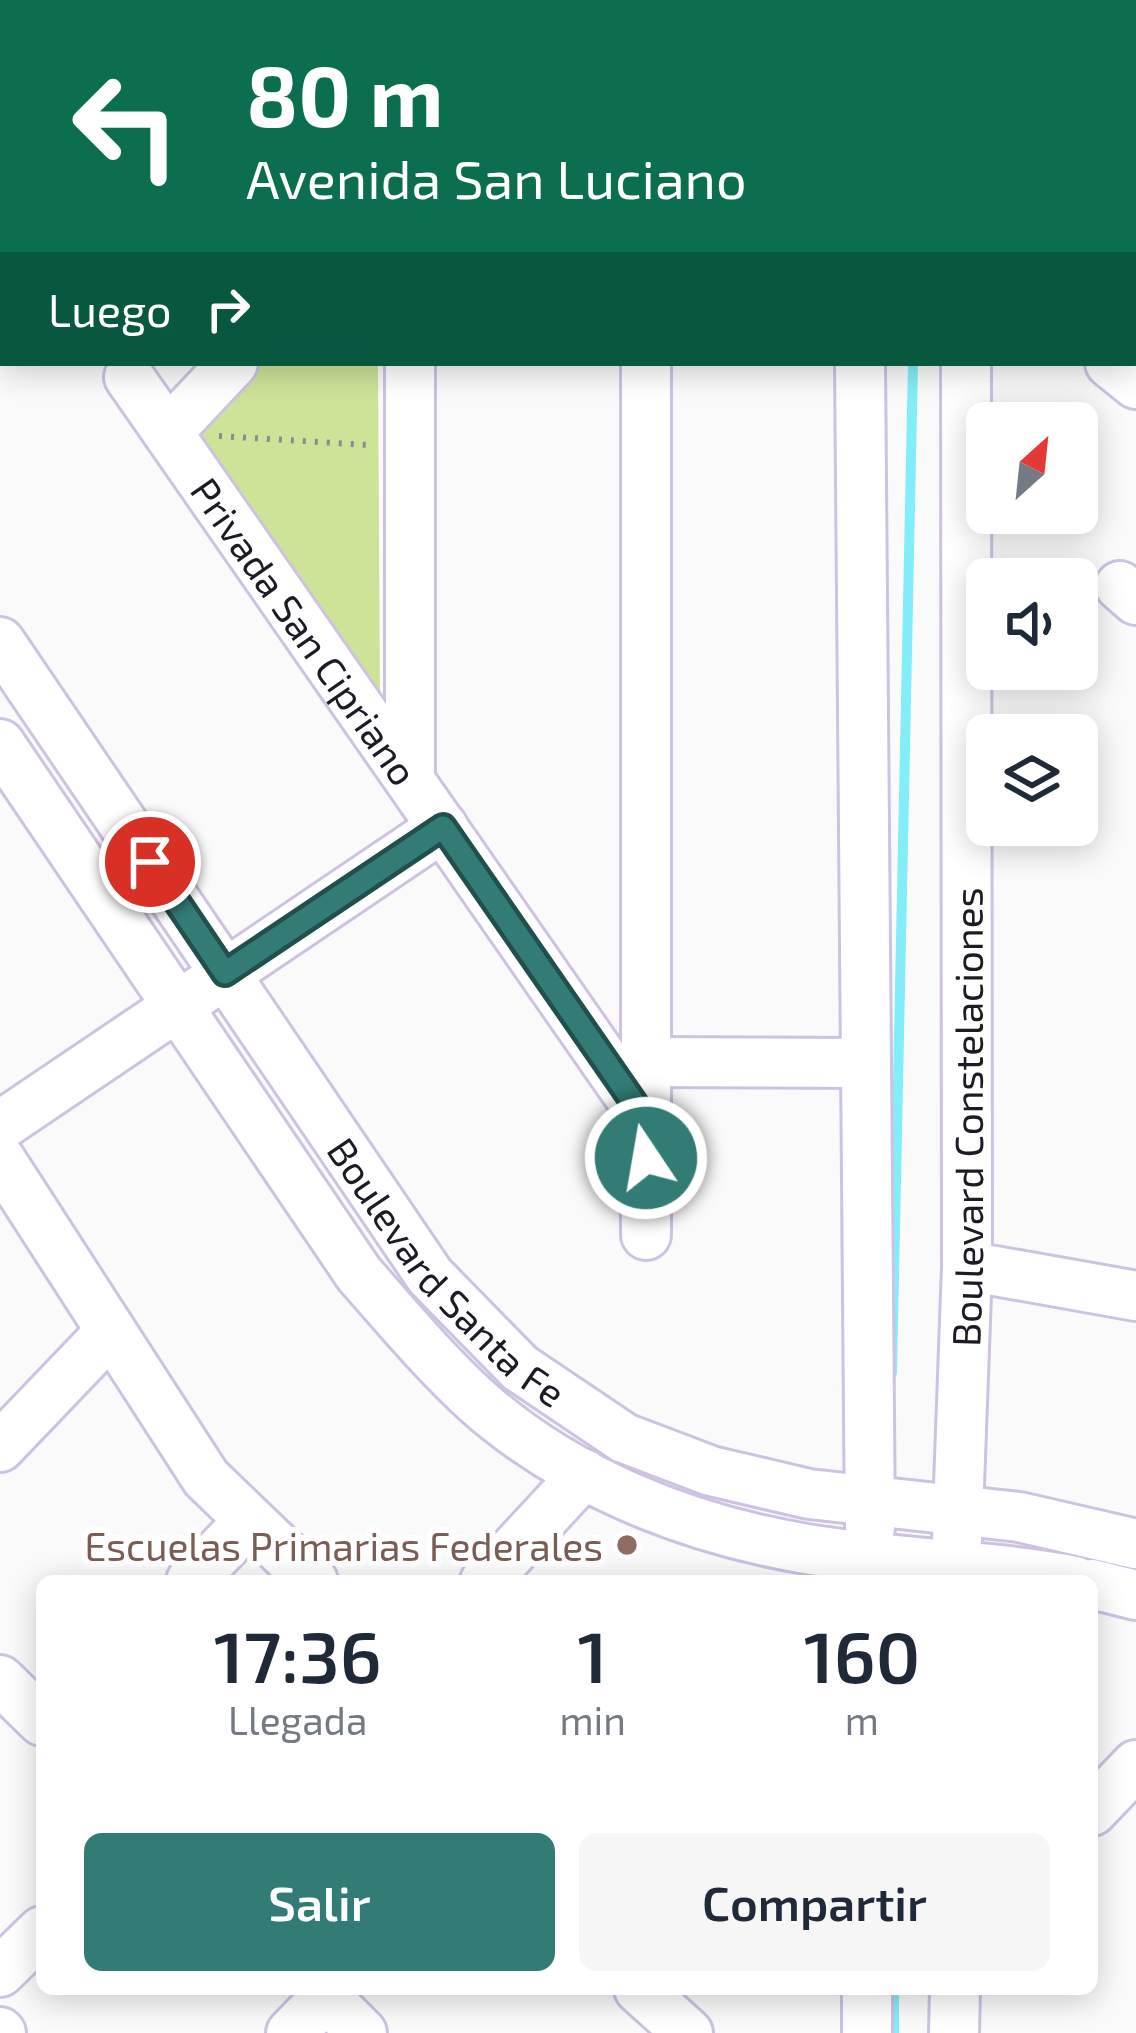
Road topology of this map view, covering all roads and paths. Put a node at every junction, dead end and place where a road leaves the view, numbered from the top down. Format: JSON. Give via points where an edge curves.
{"nodes":[{"id":1,"x":230,"y":366,"type":"edge"},
{"id":2,"x":410,"y":366,"type":"edge"},
{"id":3,"x":646,"y":366,"type":"edge"},
{"id":4,"x":860,"y":366,"type":"edge"},
{"id":5,"x":966,"y":366,"type":"edge"},
{"id":6,"x":129,"y":377,"type":"dead end"},
{"id":7,"x":168,"y":432,"type":"junction"},
{"id":8,"x":410,"y":448,"type":"junction"},
{"id":9,"x":0,"y":642,"type":"edge"},
{"id":10,"x":0,"y":744,"type":"edge"},
{"id":11,"x":410,"y":780,"type":"junction"},
{"id":12,"x":443,"y":827,"type":"junction"},
{"id":13,"x":225,"y":973,"type":"junction"},
{"id":14,"x":177,"y":1006,"type":"junction"},
{"id":15,"x":646,"y":1063,"type":"junction"},
{"id":16,"x":866,"y":1063,"type":"junction"},
{"id":17,"x":646,"y":1120,"type":"junction"},
{"id":18,"x":0,"y":1126,"type":"edge"},
{"id":19,"x":0,"y":1159,"type":"edge"},
{"id":20,"x":646,"y":1235,"type":"dead end"},
{"id":21,"x":967,"y":1265,"type":"junction"},
{"id":22,"x":1136,"y":1296,"type":"edge"},
{"id":23,"x":111,"y":1330,"type":"junction"},
{"id":24,"x":0,"y":1447,"type":"edge"},
{"id":25,"x":584,"y":1474,"type":"junction"},
{"id":26,"x":910,"y":1505,"type":"junction"},
{"id":27,"x":249,"y":1521,"type":"junction"},
{"id":28,"x":1136,"y":1544,"type":"edge"},
{"id":29,"x":912,"y":1568,"type":"edge"},
{"id":30,"x":197,"y":1575,"type":"edge"},
{"id":31,"x":307,"y":1575,"type":"edge"},
{"id":32,"x":490,"y":1575,"type":"edge"},
{"id":33,"x":1000,"y":1575,"type":"edge"},
{"id":34,"x":1098,"y":1586,"type":"edge"},
{"id":35,"x":1136,"y":1595,"type":"edge"},
{"id":36,"x":0,"y":1680,"type":"edge"},
{"id":37,"x":36,"y":1715,"type":"edge"},
{"id":38,"x":1136,"y":1765,"type":"edge"},
{"id":39,"x":1098,"y":1805,"type":"edge"},
{"id":40,"x":36,"y":1936,"type":"edge"},
{"id":41,"x":0,"y":1972,"type":"edge"},
{"id":42,"x":320,"y":1995,"type":"edge"},
{"id":43,"x":324,"y":1995,"type":"edge"},
{"id":44,"x":646,"y":1995,"type":"edge"},
{"id":45,"x":867,"y":1995,"type":"edge"},
{"id":46,"x":955,"y":1995,"type":"edge"},
{"id":47,"x":291,"y":2033,"type":"edge"},
{"id":48,"x":362,"y":2033,"type":"edge"},
{"id":49,"x":688,"y":2033,"type":"edge"},
{"id":50,"x":867,"y":2033,"type":"edge"},
{"id":51,"x":954,"y":2033,"type":"edge"}],
"edges":[{"from":1,"to":7,"type":"street"},
{"from":2,"to":8,"type":"street"},
{"from":3,"to":15,"type":"street"},
{"from":4,"to":16,"type":"street","name":"Boulevard Constelaciones"},
{"from":5,"to":21,"type":"street","name":"Boulevard Constelaciones"},
{"from":6,"to":7,"type":"street","name":"Privada San Cipriano"},
{"from":7,"to":8,"type":"path"},
{"from":7,"to":11,"type":"street","name":"Privada San Cipriano"},
{"from":8,"to":11,"type":"street"},
{"from":9,"to":13,"type":"street","name":"Boulevard Santa Fe"},
{"from":10,"to":14,"type":"street","name":"Boulevard Santa Fe"},
{"from":11,"to":12,"type":"street","name":"Privada San Cipriano"},
{"from":12,"to":13,"type":"street"},
{"from":12,"to":17,"type":"street","name":"Privada San Cipriano"},
{"from":13,"to":14,"type":"street"},
{"from":13,"to":26,"type":"street","name":"Boulevard Santa Fe","via":[[430,1276],[520,1368],[586,1416],[664,1456],[758,1484]]},
{"from":14,"to":18,"type":"street"},
{"from":14,"to":25,"type":"street","name":"Boulevard Santa Fe","via":[[359,1274],[418,1342],[482,1406]]},
{"from":15,"to":16,"type":"street"},
{"from":15,"to":17,"type":"street"},
{"from":16,"to":26,"type":"street","name":"Boulevard Constelaciones"},
{"from":17,"to":20,"type":"street"},
{"from":19,"to":23,"type":"street"},
{"from":21,"to":22,"type":"street"},
{"from":21,"to":26,"type":"street","name":"Boulevard Constelaciones"},
{"from":23,"to":24,"type":"street"},
{"from":23,"to":27,"type":"street","via":[[206,1478]]},
{"from":25,"to":29,"type":"street","name":"Boulevard Santa Fe","via":[[716,1528]]},
{"from":25,"to":32,"type":"street"},
{"from":26,"to":28,"type":"street","name":"Boulevard Santa Fe","via":[[1019,1517]]},
{"from":26,"to":29,"type":"street","name":"Boulevard Constelaciones"},
{"from":26,"to":29,"type":"street","name":"Boulevard Constelaciones"},
{"from":27,"to":30,"type":"street"},
{"from":27,"to":31,"type":"street"},
{"from":29,"to":33,"type":"street","name":"Boulevard Santa Fe"},
{"from":34,"to":35,"type":"street"},
{"from":36,"to":37,"type":"street"},
{"from":38,"to":39,"type":"street"},
{"from":40,"to":41,"type":"street"},
{"from":42,"to":47,"type":"street"},
{"from":43,"to":48,"type":"street"},
{"from":44,"to":49,"type":"street"},
{"from":45,"to":50,"type":"street"},
{"from":46,"to":51,"type":"street"}]}
